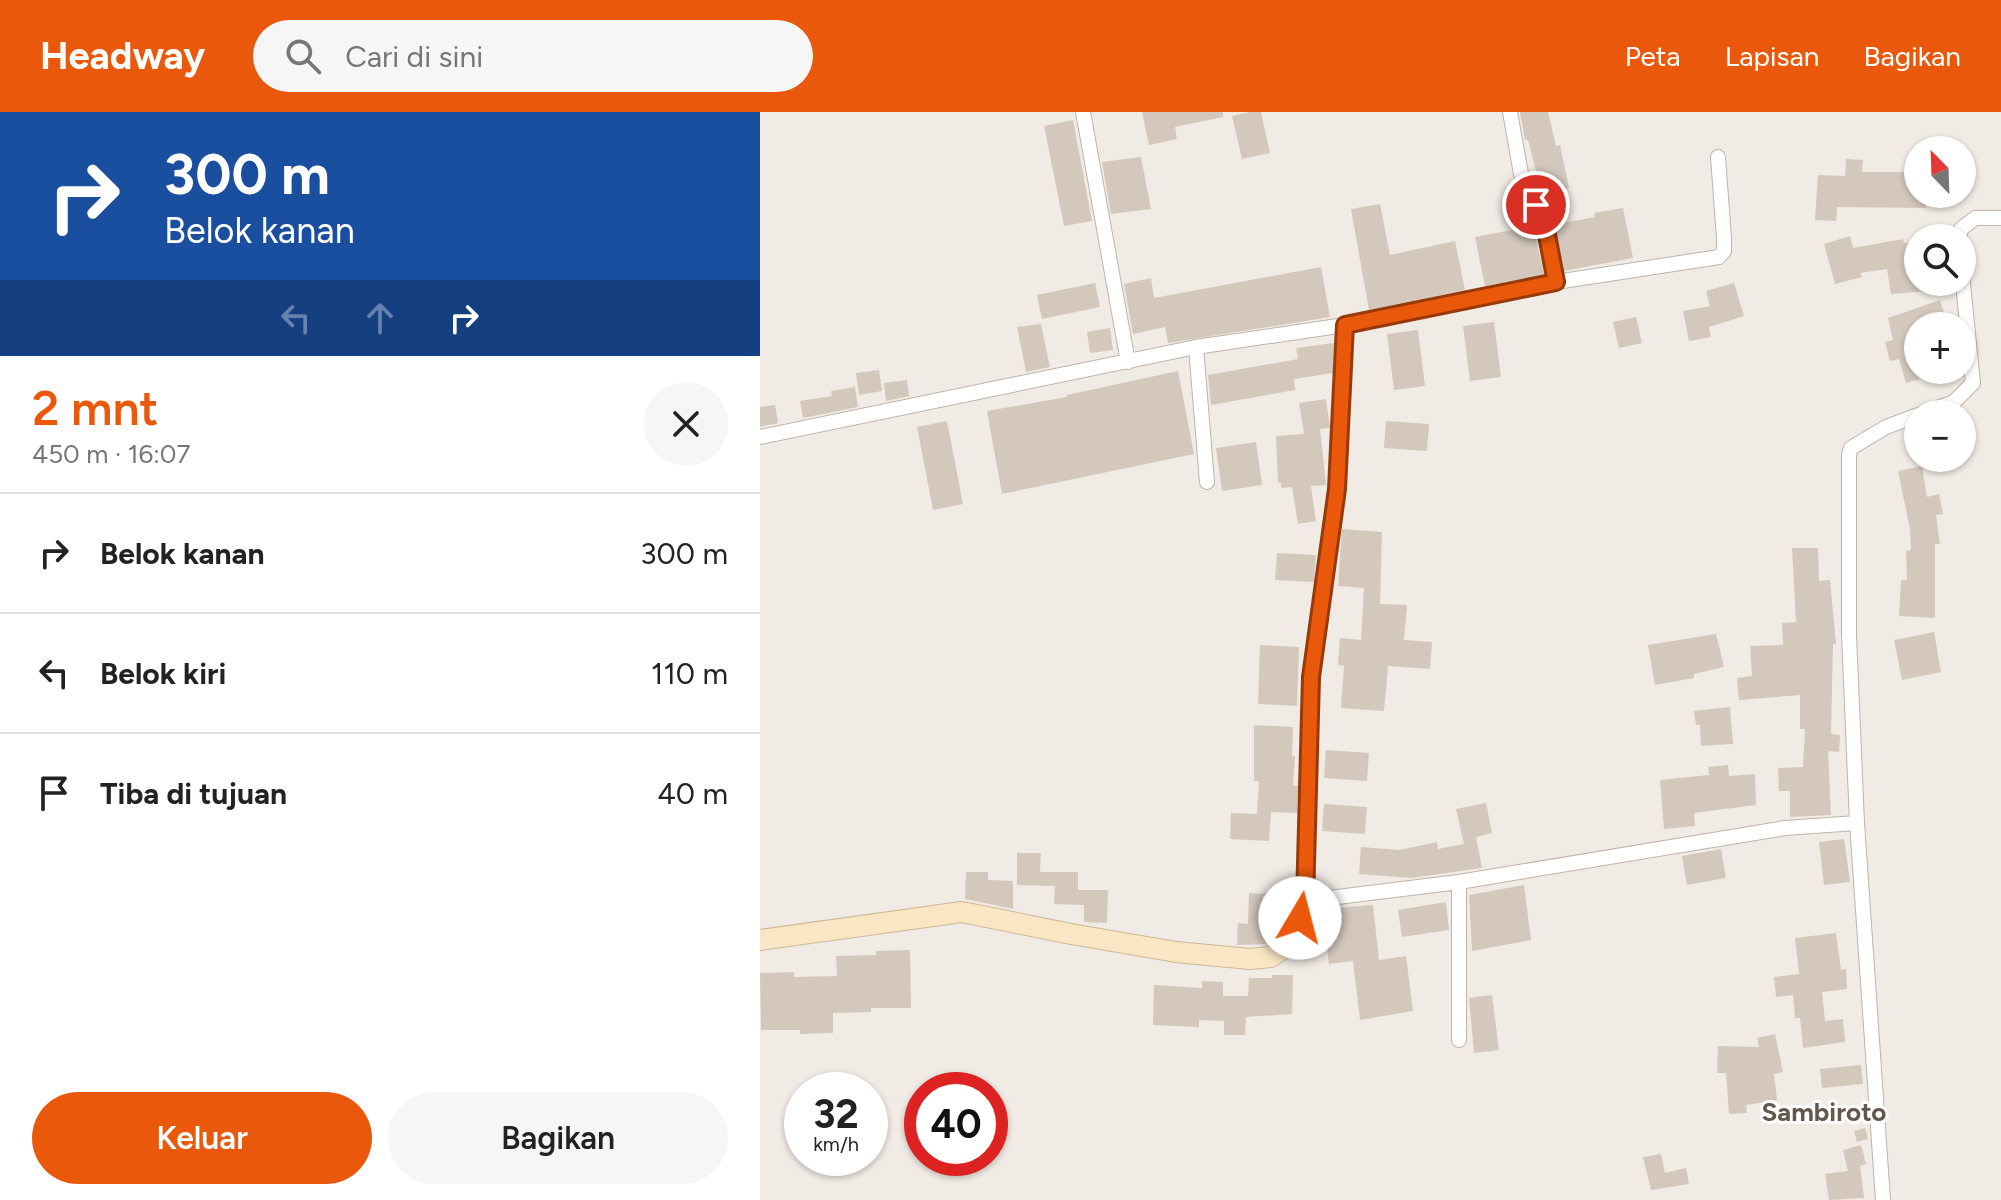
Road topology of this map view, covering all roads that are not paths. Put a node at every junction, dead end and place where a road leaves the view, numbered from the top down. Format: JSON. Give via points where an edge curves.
{"nodes":[{"id":1,"x":1083,"y":112,"type":"edge"},
{"id":2,"x":1510,"y":112,"type":"edge"},
{"id":3,"x":1718,"y":157,"type":"dead end"},
{"id":4,"x":2001,"y":218,"type":"edge"},
{"id":5,"x":1967,"y":224,"type":"edge"},
{"id":6,"x":1556,"y":282,"type":"junction"},
{"id":7,"x":1964,"y":296,"type":"edge"},
{"id":8,"x":1345,"y":325,"type":"junction"},
{"id":9,"x":1196,"y":347,"type":"junction"},
{"id":10,"x":1128,"y":362,"type":"junction"},
{"id":11,"x":1956,"y":400,"type":"edge"},
{"id":12,"x":1904,"y":421,"type":"edge"},
{"id":13,"x":760,"y":437,"type":"edge"},
{"id":14,"x":1207,"y":482,"type":"dead end"},
{"id":15,"x":1857,"y":823,"type":"junction"},
{"id":16,"x":1459,"y":882,"type":"junction"},
{"id":17,"x":1305,"y":901,"type":"junction"},
{"id":18,"x":760,"y":940,"type":"edge"},
{"id":19,"x":1459,"y":1040,"type":"dead end"},
{"id":20,"x":1883,"y":1200,"type":"edge"}],
"edges":[{"from":1,"to":10,"type":"street"},
{"from":2,"to":6,"type":"street","via":[[1521,174],[1541,215]]},
{"from":3,"to":6,"type":"street","via":[[1723,255]]},
{"from":4,"to":5,"type":"street","via":[[1975,218]]},
{"from":6,"to":8,"type":"street"},
{"from":7,"to":11,"type":"street","via":[[1973,383]]},
{"from":8,"to":9,"type":"street"},
{"from":8,"to":17,"type":"street","via":[[1337,489],[1311,677]]},
{"from":9,"to":10,"type":"street"},
{"from":9,"to":14,"type":"street"},
{"from":10,"to":13,"type":"street"},
{"from":12,"to":15,"type":"street","via":[[1851,448],[1849,635]]},
{"from":15,"to":16,"type":"street","via":[[1785,828]]},
{"from":15,"to":20,"type":"street"},
{"from":16,"to":17,"type":"street"},
{"from":16,"to":19,"type":"street"},
{"from":17,"to":18,"type":"street","via":[[1290,944],[1271,957],[1250,959],[1176,952],[962,912]]}]}
